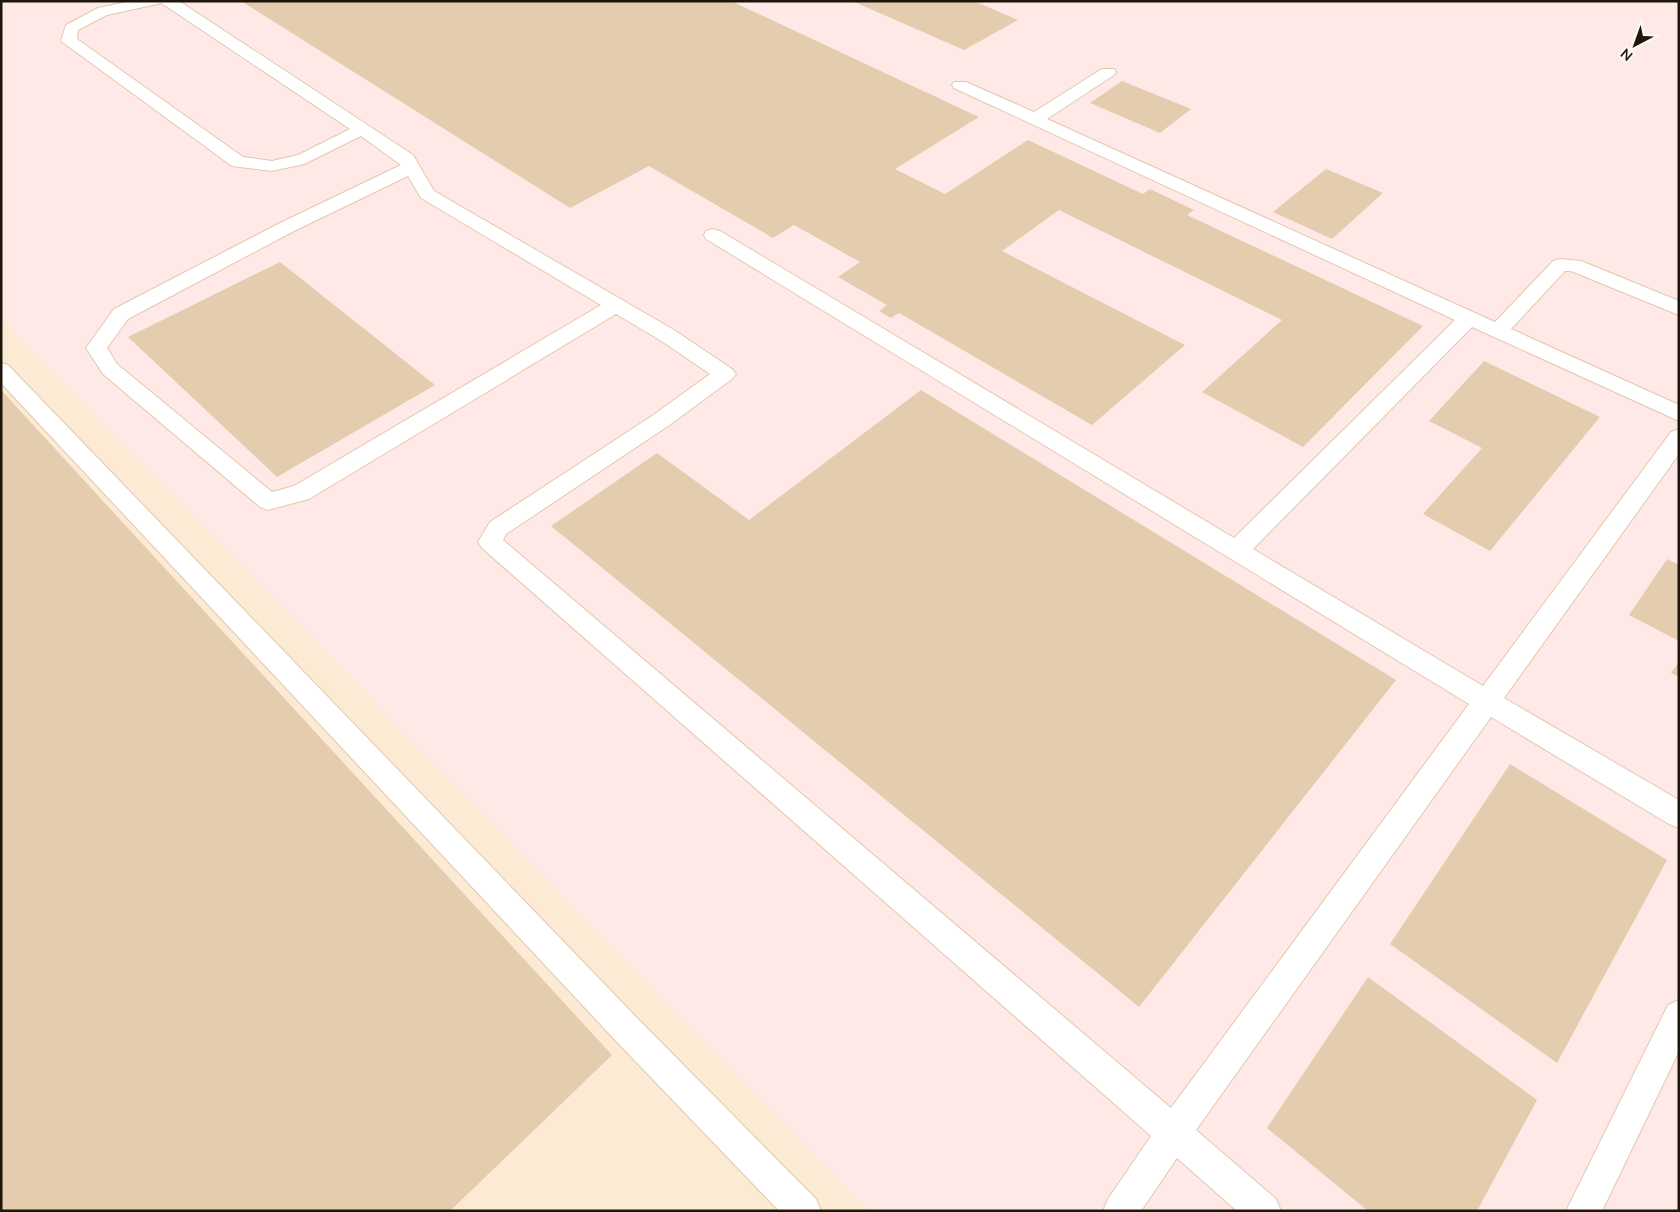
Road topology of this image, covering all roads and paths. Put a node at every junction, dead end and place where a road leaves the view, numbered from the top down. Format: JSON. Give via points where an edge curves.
{"nodes":[{"id":1,"x":156,"y":1,"type":"edge"},
{"id":2,"x":168,"y":1,"type":"edge"},
{"id":3,"x":1108,"y":72,"type":"dead end"},
{"id":4,"x":960,"y":85,"type":"dead end"},
{"id":5,"x":1035,"y":119,"type":"junction"},
{"id":6,"x":362,"y":129,"type":"junction"},
{"id":7,"x":411,"y":167,"type":"junction"},
{"id":8,"x":713,"y":235,"type":"dead end"},
{"id":9,"x":616,"y":305,"type":"junction"},
{"id":10,"x":1679,"y":309,"type":"edge"},
{"id":11,"x":1469,"y":318,"type":"junction"},
{"id":12,"x":1498,"y":331,"type":"junction"},
{"id":13,"x":1,"y":370,"type":"edge"},
{"id":14,"x":1679,"y":414,"type":"edge"},
{"id":15,"x":1679,"y":437,"type":"edge"},
{"id":16,"x":1236,"y":551,"type":"junction"},
{"id":17,"x":1486,"y":701,"type":"junction"},
{"id":18,"x":1679,"y":815,"type":"edge"},
{"id":19,"x":1679,"y":1016,"type":"edge"},
{"id":20,"x":1174,"y":1132,"type":"junction"},
{"id":21,"x":804,"y":1211,"type":"edge"},
{"id":22,"x":1120,"y":1211,"type":"edge"},
{"id":23,"x":1264,"y":1211,"type":"edge"},
{"id":24,"x":1583,"y":1211,"type":"edge"}],
"edges":[{"from":1,"to":6,"type":"lane","via":[[103,11],[71,28],[69,41],[238,162],[272,166],[304,159]]},
{"from":2,"to":6,"type":"lane"},
{"from":3,"to":5,"type":"lane"},
{"from":4,"to":5,"type":"lane"},
{"from":5,"to":11,"type":"lane"},
{"from":6,"to":7,"type":"lane","via":[[407,159]]},
{"from":7,"to":9,"type":"lane","via":[[427,194]]},
{"from":7,"to":9,"type":"lane","via":[[121,314],[96,348],[110,369],[268,502],[301,493]]},
{"from":8,"to":16,"type":"lane"},
{"from":9,"to":20,"type":"lane","via":[[725,374],[498,528],[490,542]]},
{"from":10,"to":12,"type":"lane","via":[[1574,265],[1560,265]]},
{"from":11,"to":12,"type":"lane"},
{"from":11,"to":16,"type":"lane"},
{"from":12,"to":14,"type":"lane"},
{"from":13,"to":21,"type":"lane","via":[[627,1030]]},
{"from":15,"to":17,"type":"lane"},
{"from":16,"to":17,"type":"lane"},
{"from":17,"to":18,"type":"lane"},
{"from":17,"to":20,"type":"lane"},
{"from":19,"to":24,"type":"lane"},
{"from":20,"to":22,"type":"lane"},
{"from":20,"to":23,"type":"lane"}]}
